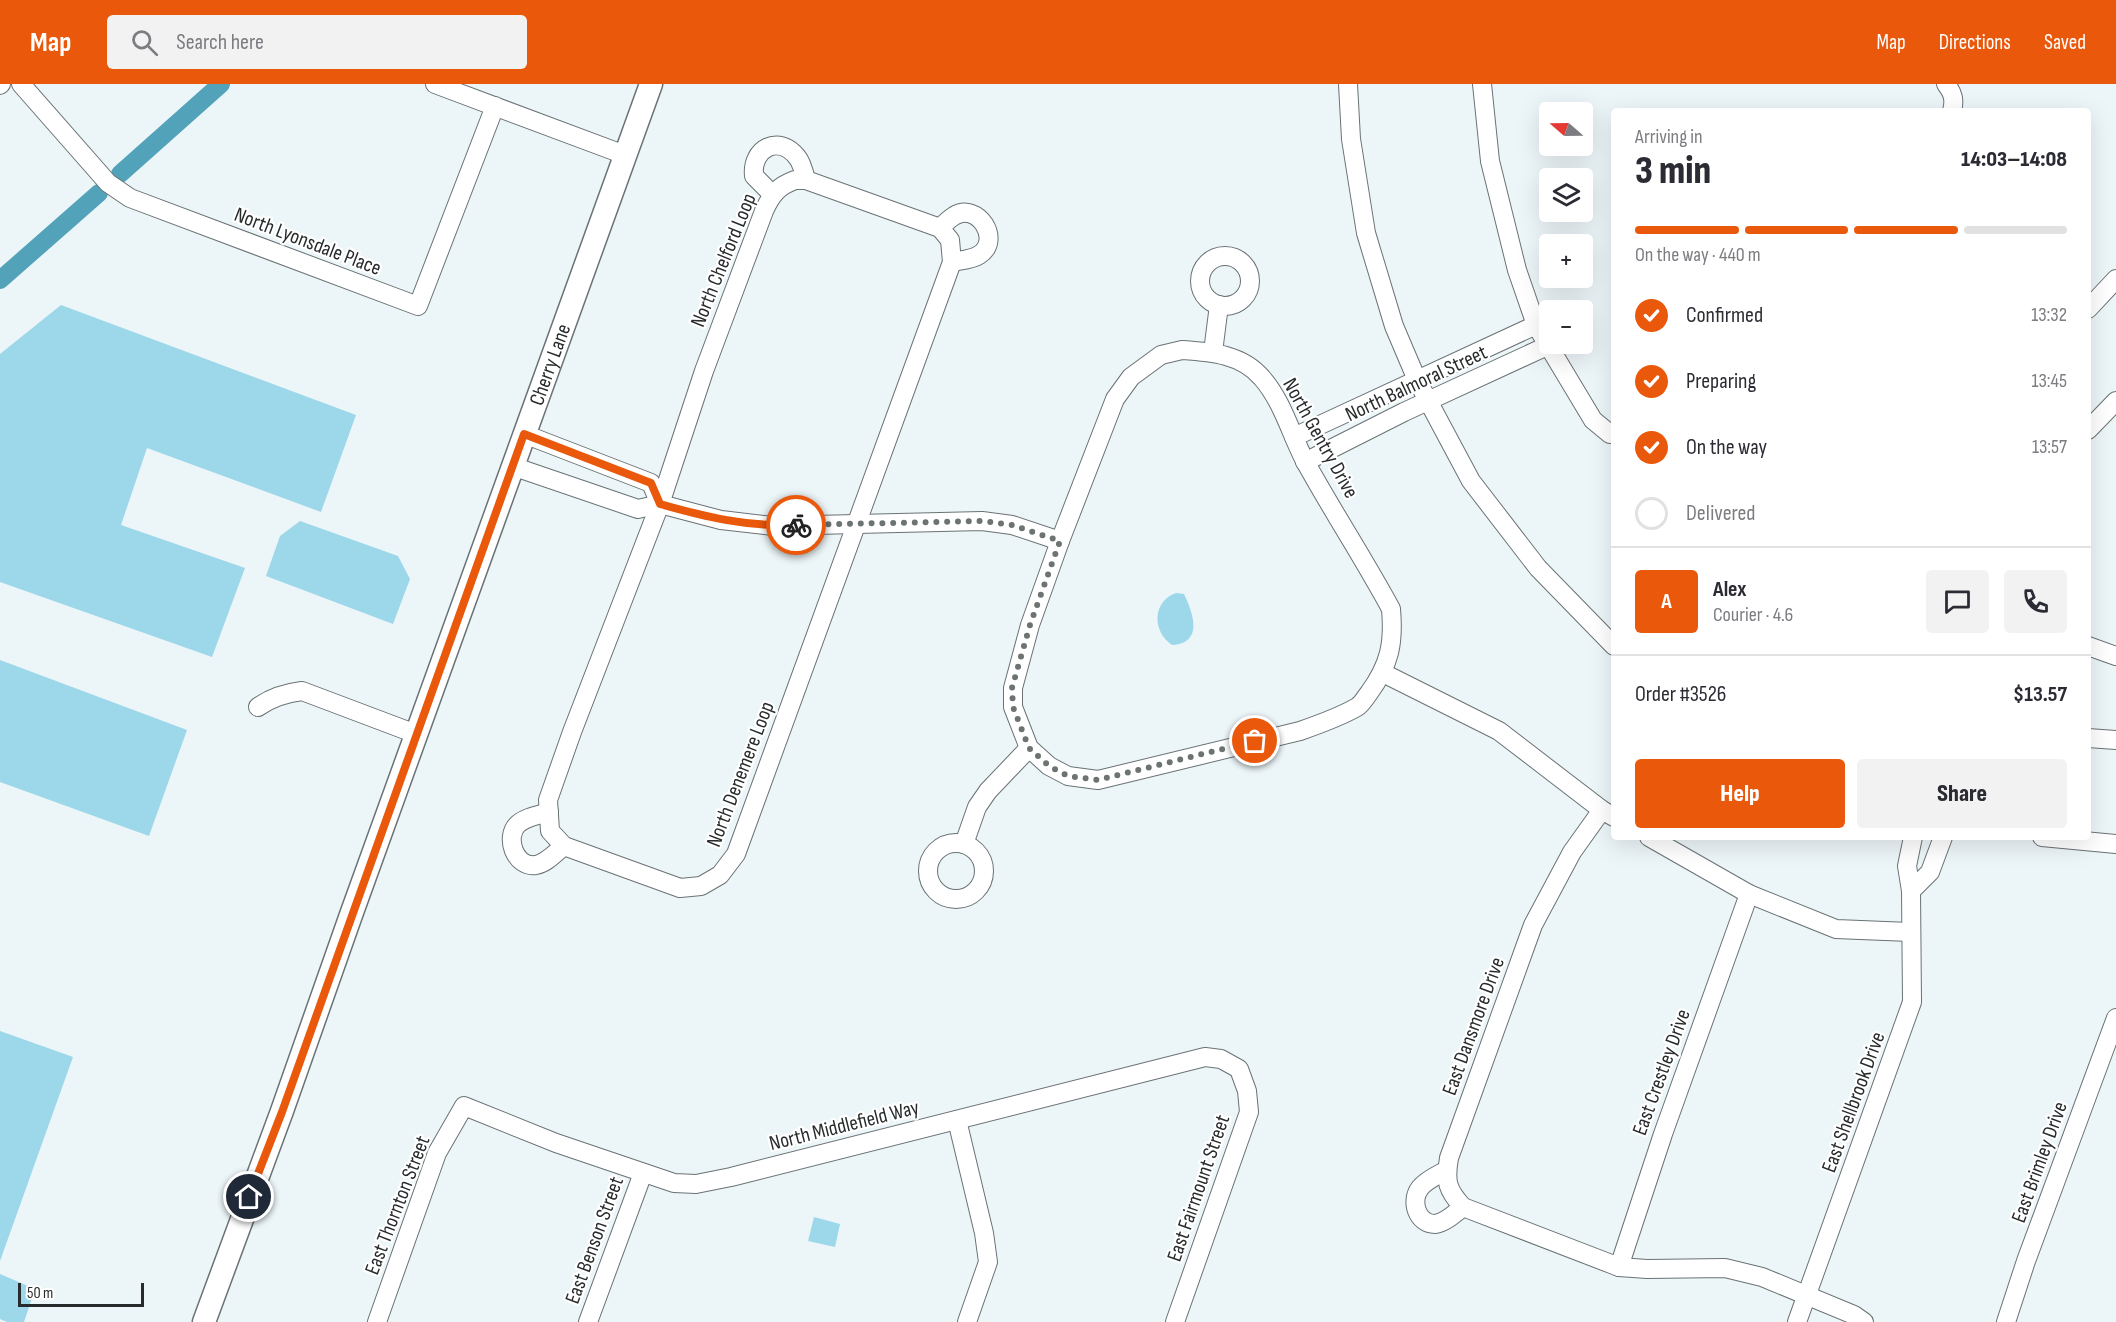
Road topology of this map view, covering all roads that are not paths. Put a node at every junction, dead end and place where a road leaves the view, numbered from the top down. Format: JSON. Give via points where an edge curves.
{"nodes":[{"id":1,"x":21,"y":84,"type":"edge"},
{"id":2,"x":435,"y":84,"type":"edge"},
{"id":3,"x":651,"y":84,"type":"edge"},
{"id":4,"x":1348,"y":84,"type":"edge"},
{"id":5,"x":1482,"y":84,"type":"edge"},
{"id":6,"x":1946,"y":84,"type":"edge"},
{"id":7,"x":495,"y":106,"type":"junction"},
{"id":8,"x":1953,"y":108,"type":"edge"},
{"id":9,"x":625,"y":156,"type":"junction"},
{"id":10,"x":806,"y":180,"type":"junction"},
{"id":11,"x":772,"y":194,"type":"junction"},
{"id":12,"x":940,"y":228,"type":"junction"},
{"id":13,"x":952,"y":262,"type":"junction"},
{"id":14,"x":2116,"y":279,"type":"edge"},
{"id":15,"x":1219,"y":305,"type":"dead end"},
{"id":16,"x":2091,"y":306,"type":"edge"},
{"id":17,"x":1536,"y":325,"type":"junction"},
{"id":18,"x":1539,"y":331,"type":"edge"},
{"id":19,"x":1539,"y":350,"type":"edge"},
{"id":20,"x":1213,"y":352,"type":"junction"},
{"id":21,"x":1552,"y":354,"type":"edge"},
{"id":22,"x":1417,"y":380,"type":"junction"},
{"id":23,"x":2116,"y":401,"type":"edge"},
{"id":24,"x":1427,"y":402,"type":"junction"},
{"id":25,"x":2091,"y":427,"type":"edge"},
{"id":26,"x":524,"y":434,"type":"junction"},
{"id":27,"x":1611,"y":434,"type":"edge"},
{"id":28,"x":1294,"y":437,"type":"junction"},
{"id":29,"x":1305,"y":462,"type":"junction"},
{"id":30,"x":512,"y":466,"type":"junction"},
{"id":31,"x":660,"y":504,"type":"junction"},
{"id":32,"x":856,"y":522,"type":"junction"},
{"id":33,"x":1060,"y":541,"type":"junction"},
{"id":34,"x":1611,"y":643,"type":"edge"},
{"id":35,"x":2091,"y":647,"type":"edge"},
{"id":36,"x":2116,"y":656,"type":"edge"},
{"id":37,"x":1383,"y":673,"type":"junction"},
{"id":38,"x":258,"y":708,"type":"dead end"},
{"id":39,"x":416,"y":734,"type":"junction"},
{"id":40,"x":2091,"y":738,"type":"edge"},
{"id":41,"x":2116,"y":740,"type":"edge"},
{"id":42,"x":1029,"y":748,"type":"junction"},
{"id":43,"x":549,"y":812,"type":"junction"},
{"id":44,"x":1608,"y":814,"type":"edge"},
{"id":45,"x":1653,"y":840,"type":"edge"},
{"id":46,"x":1912,"y":840,"type":"edge"},
{"id":47,"x":1942,"y":840,"type":"edge"},
{"id":48,"x":2074,"y":840,"type":"edge"},
{"id":49,"x":964,"y":844,"type":"dead end"},
{"id":50,"x":2116,"y":844,"type":"edge"},
{"id":51,"x":564,"y":846,"type":"junction"},
{"id":52,"x":1911,"y":891,"type":"junction"},
{"id":53,"x":1749,"y":894,"type":"junction"},
{"id":54,"x":1910,"y":932,"type":"junction"},
{"id":55,"x":2116,"y":1018,"type":"edge"},
{"id":56,"x":1239,"y":1069,"type":"joint"},
{"id":57,"x":464,"y":1106,"type":"joint"},
{"id":58,"x":957,"y":1120,"type":"junction"},
{"id":59,"x":1447,"y":1170,"type":"junction"},
{"id":60,"x":643,"y":1173,"type":"junction"},
{"id":61,"x":1463,"y":1207,"type":"junction"},
{"id":62,"x":1619,"y":1267,"type":"junction"},
{"id":63,"x":1808,"y":1295,"type":"junction"},
{"id":64,"x":204,"y":1322,"type":"edge"},
{"id":65,"x":377,"y":1322,"type":"edge"},
{"id":66,"x":588,"y":1322,"type":"edge"},
{"id":67,"x":967,"y":1322,"type":"edge"},
{"id":68,"x":1175,"y":1322,"type":"edge"},
{"id":69,"x":1797,"y":1322,"type":"edge"},
{"id":70,"x":1864,"y":1322,"type":"edge"},
{"id":71,"x":2006,"y":1322,"type":"edge"}],
"edges":[{"from":1,"to":7,"type":"street","name":"North Lyonsdale Place","via":[[108,183],[130,198],[418,306]]},
{"from":2,"to":7,"type":"street"},
{"from":3,"to":9,"type":"main road","name":"Cherry Lane"},
{"from":4,"to":22,"type":"street","via":[[1351,140],[1366,233],[1394,326]]},
{"from":5,"to":17,"type":"street","via":[[1490,161],[1517,270]]},
{"from":6,"to":8,"type":"street","via":[[1953,93]]},
{"from":7,"to":9,"type":"street"},
{"from":9,"to":26,"type":"main road","name":"Cherry Lane"},
{"from":10,"to":11,"type":"street","name":"North Chelford Loop","via":[[785,183]]},
{"from":10,"to":11,"type":"street","via":[[796,155],[781,146],[766,148],[757,157],[754,176]]},
{"from":10,"to":12,"type":"street"},
{"from":11,"to":31,"type":"street","name":"North Chelford Loop","via":[[704,371]]},
{"from":12,"to":13,"type":"street","via":[[950,240]]},
{"from":12,"to":13,"type":"street","via":[[955,215],[965,213],[985,222],[986,249],[973,258]]},
{"from":13,"to":32,"type":"street"},
{"from":14,"to":16,"type":"street"},
{"from":15,"to":20,"type":"street"},
{"from":17,"to":18,"type":"street"},
{"from":17,"to":22,"type":"street","name":"North Balmoral Street"},
{"from":19,"to":24,"type":"street","name":"North Balmoral Street"},
{"from":20,"to":28,"type":"street","name":"North Gentry Drive","via":[[1243,363],[1262,377]]},
{"from":20,"to":33,"type":"street","name":"North Gentry Drive","via":[[1182,350],[1161,355],[1131,377],[1115,399]]},
{"from":21,"to":27,"type":"street","via":[[1593,420]]},
{"from":22,"to":24,"type":"street"},
{"from":22,"to":28,"type":"street","name":"North Balmoral Street"},
{"from":23,"to":25,"type":"street"},
{"from":24,"to":29,"type":"street","name":"North Balmoral Street"},
{"from":24,"to":34,"type":"street","via":[[1478,490],[1538,568]]},
{"from":26,"to":30,"type":"main road","name":"Cherry Lane"},
{"from":26,"to":31,"type":"street","via":[[651,483]]},
{"from":28,"to":29,"type":"street","name":"North Gentry Drive"},
{"from":29,"to":37,"type":"street","name":"North Gentry Drive","via":[[1391,609],[1393,633]]},
{"from":30,"to":31,"type":"street","via":[[638,509]]},
{"from":30,"to":39,"type":"main road","name":"Cherry Lane"},
{"from":31,"to":32,"type":"street","via":[[721,520],[773,526]]},
{"from":31,"to":43,"type":"street","via":[[572,732],[548,800]]},
{"from":32,"to":33,"type":"street","via":[[982,521],[1012,525]]},
{"from":32,"to":51,"type":"street","name":"North Denemere Loop","via":[[736,855],[720,875],[701,886],[680,888]]},
{"from":33,"to":42,"type":"street","name":"North Gentry Drive","via":[[1012,688],[1013,707]]},
{"from":35,"to":36,"type":"street"},
{"from":37,"to":42,"type":"street","via":[[1360,705],[1330,720],[1098,780],[1068,776]]},
{"from":37,"to":44,"type":"street","via":[[1499,731]]},
{"from":38,"to":39,"type":"street","via":[[269,699],[302,691]]},
{"from":39,"to":64,"type":"main road","name":"Cherry Lane"},
{"from":40,"to":41,"type":"street"},
{"from":42,"to":49,"type":"street","via":[[977,807]]},
{"from":43,"to":51,"type":"street","via":[[550,831]]},
{"from":43,"to":51,"type":"street","via":[[524,819],[513,831],[511,843],[516,855],[536,865]]},
{"from":44,"to":59,"type":"street","name":"East Dansmore Drive","via":[[1572,852],[1533,925]]},
{"from":45,"to":53,"type":"street"},
{"from":46,"to":52,"type":"street","name":"East Shellbrook Drive","via":[[1907,866]]},
{"from":47,"to":52,"type":"street","via":[[1930,872]]},
{"from":48,"to":50,"type":"street"},
{"from":52,"to":54,"type":"street","name":"East Shellbrook Drive"},
{"from":53,"to":54,"type":"street","via":[[1836,929]]},
{"from":53,"to":62,"type":"street","name":"East Crestley Drive"},
{"from":54,"to":63,"type":"street","name":"East Shellbrook Drive","via":[[1912,1002]]},
{"from":55,"to":71,"type":"street","name":"East Brimley Drive"},
{"from":56,"to":58,"type":"street","name":"North Middlefield Way","via":[[1221,1059],[1205,1057]]},
{"from":56,"to":68,"type":"street","name":"East Fairmount Street","via":[[1249,1112]]},
{"from":57,"to":60,"type":"street","name":"North Middlefield Way"},
{"from":57,"to":65,"type":"street","name":"East Thornton Street","via":[[437,1153]]},
{"from":58,"to":60,"type":"street","name":"North Middlefield Way","via":[[696,1184],[674,1183]]},
{"from":58,"to":67,"type":"street","via":[[988,1262]]},
{"from":59,"to":61,"type":"street","name":"East Dansmore Drive","via":[[1450,1194]]},
{"from":59,"to":61,"type":"street","via":[[1420,1187],[1415,1196],[1419,1215],[1433,1224],[1443,1222]]},
{"from":60,"to":66,"type":"street","name":"East Benson Street"},
{"from":61,"to":62,"type":"street"},
{"from":62,"to":63,"type":"street","via":[[1725,1268],[1762,1276]]},
{"from":63,"to":69,"type":"street","name":"East Shellbrook Drive"},
{"from":63,"to":70,"type":"street"}]}
